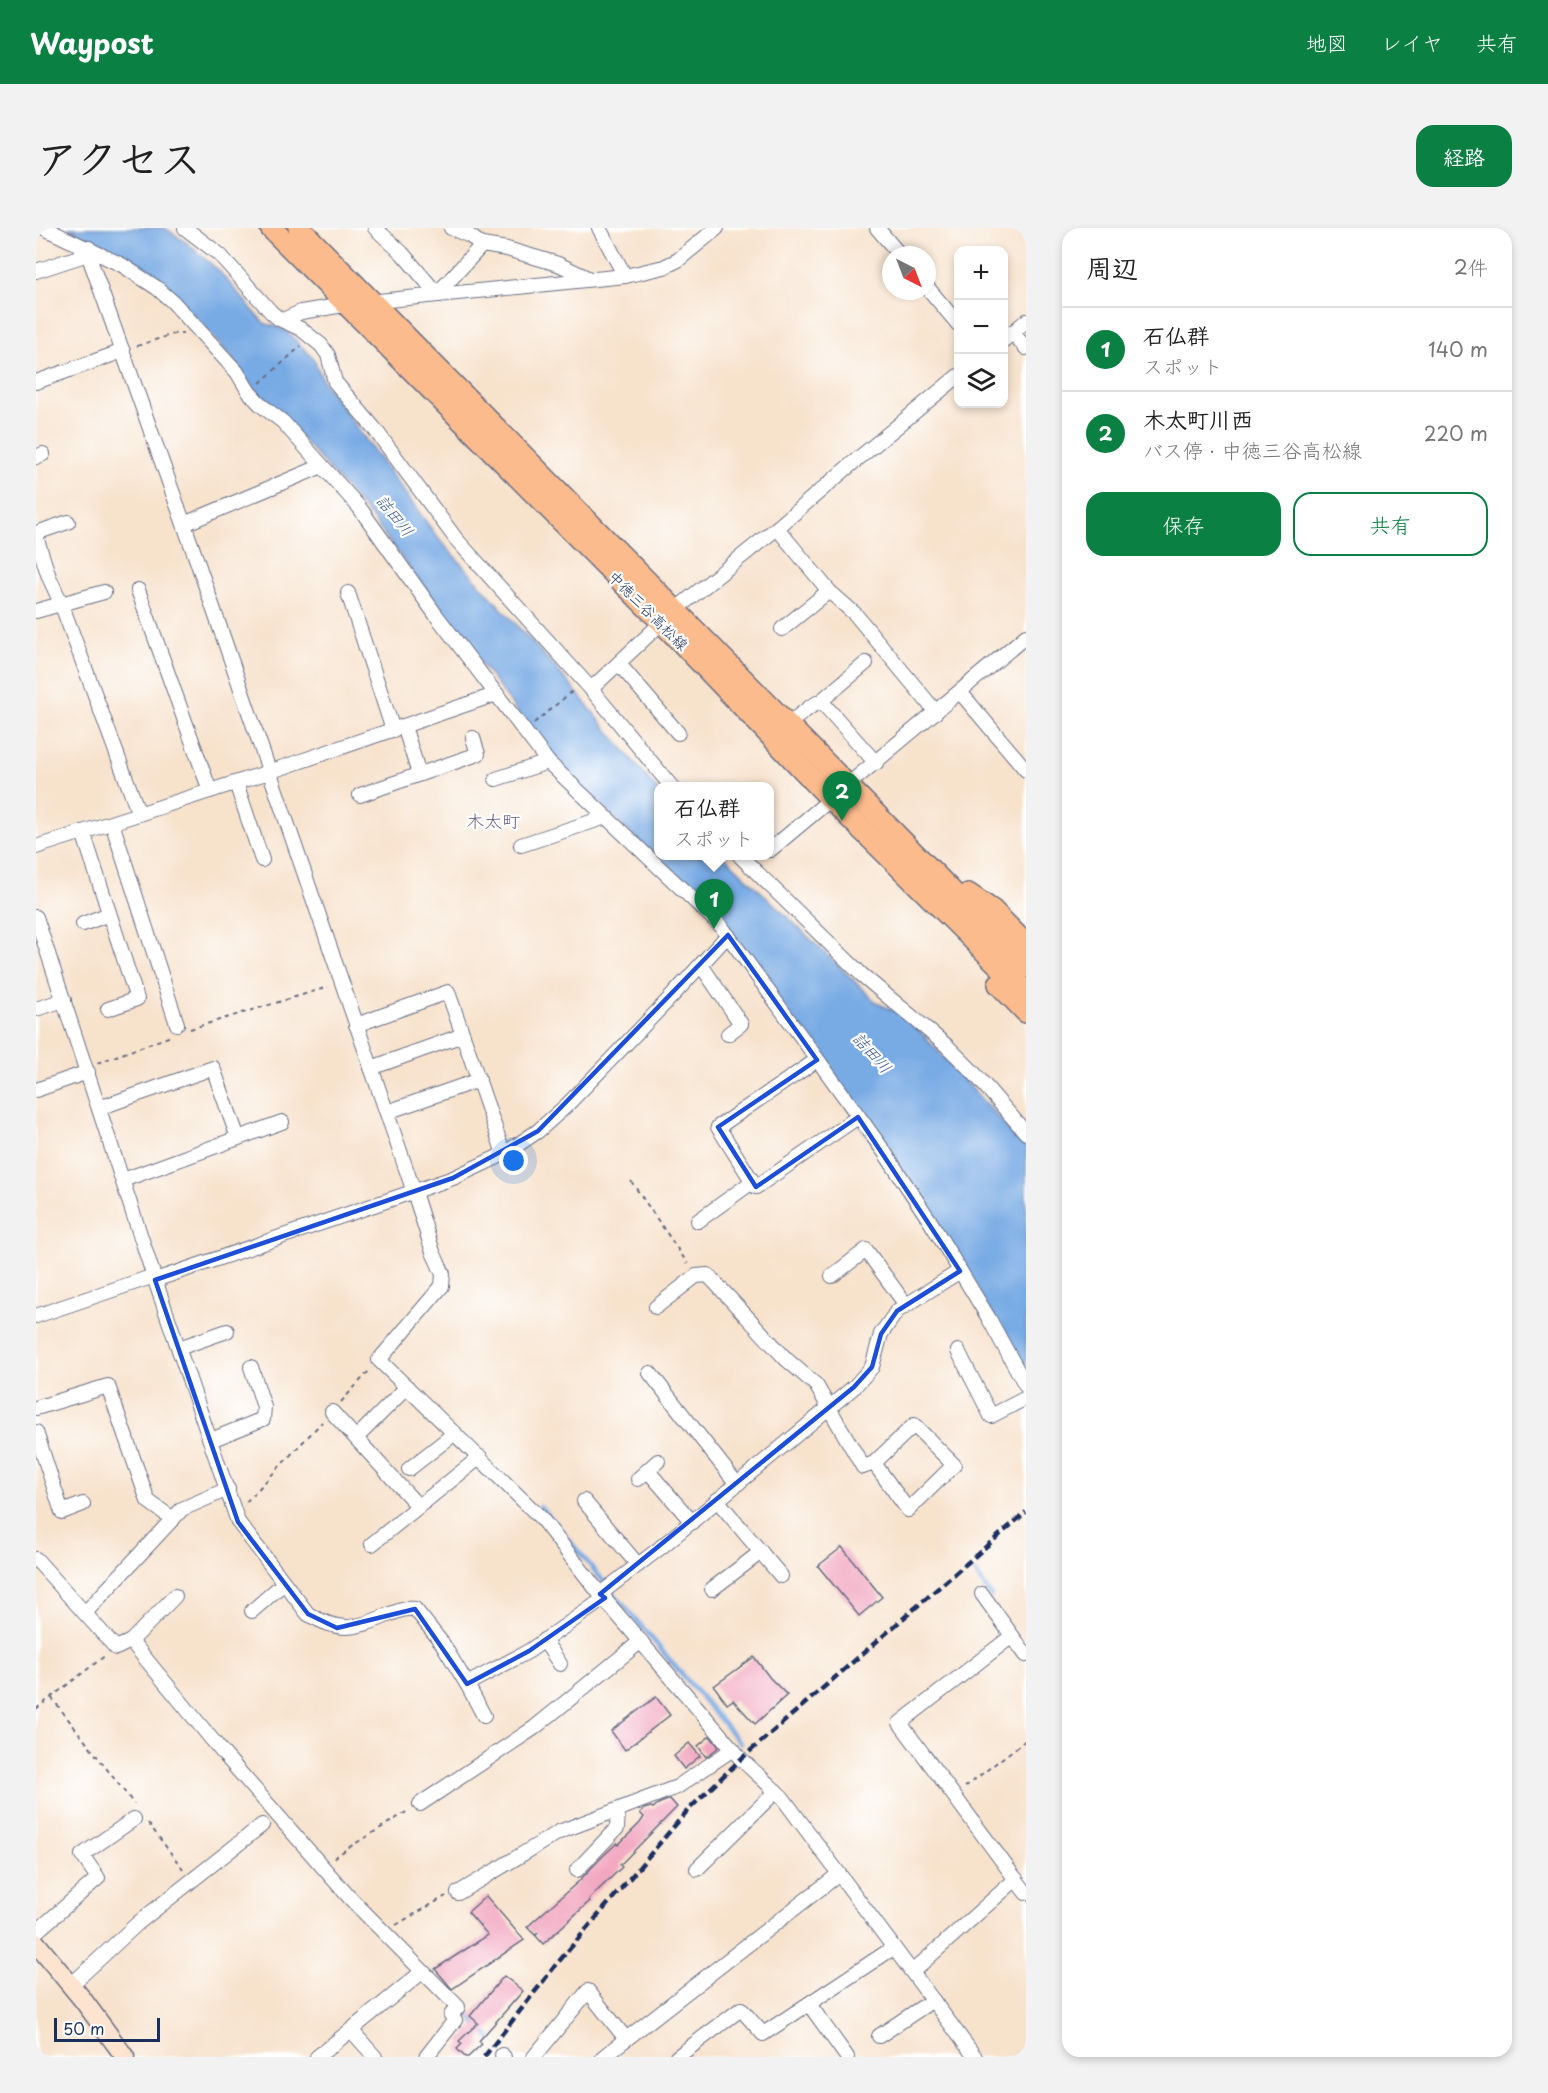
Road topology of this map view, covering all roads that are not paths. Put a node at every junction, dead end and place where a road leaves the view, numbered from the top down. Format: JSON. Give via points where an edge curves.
{"nodes":[{"id":1,"x":44,"y":228,"type":"edge"},
{"id":2,"x":185,"y":228,"type":"edge"},
{"id":3,"x":271,"y":228,"type":"edge"},
{"id":4,"x":299,"y":228,"type":"edge"},
{"id":5,"x":375,"y":228,"type":"edge"},
{"id":6,"x":450,"y":228,"type":"edge"},
{"id":7,"x":599,"y":228,"type":"edge"},
{"id":8,"x":717,"y":228,"type":"edge"},
{"id":9,"x":877,"y":228,"type":"edge"},
{"id":10,"x":482,"y":245,"type":"junction"},
{"id":11,"x":892,"y":246,"type":"edge"},
{"id":12,"x":88,"y":251,"type":"junction"},
{"id":13,"x":36,"y":271,"type":"edge"},
{"id":14,"x":625,"y":276,"type":"junction"},
{"id":15,"x":592,"y":280,"type":"junction"},
{"id":16,"x":438,"y":295,"type":"junction"},
{"id":17,"x":936,"y":298,"type":"edge"},
{"id":18,"x":370,"y":302,"type":"junction"},
{"id":19,"x":345,"y":304,"type":"junction"},
{"id":20,"x":954,"y":319,"type":"edge"},
{"id":21,"x":283,"y":320,"type":"junction"},
{"id":22,"x":1026,"y":321,"type":"edge"},
{"id":23,"x":1008,"y":336,"type":"edge"},
{"id":24,"x":1026,"y":348,"type":"edge"},
{"id":25,"x":123,"y":351,"type":"junction"},
{"id":26,"x":954,"y":379,"type":"edge"},
{"id":27,"x":36,"y":382,"type":"edge"},
{"id":28,"x":322,"y":466,"type":"junction"},
{"id":29,"x":68,"y":522,"type":"dead end"},
{"id":30,"x":184,"y":524,"type":"junction"},
{"id":31,"x":777,"y":528,"type":"junction"},
{"id":32,"x":36,"y":535,"type":"edge"},
{"id":33,"x":138,"y":590,"type":"dead end"},
{"id":34,"x":829,"y":591,"type":"junction"},
{"id":35,"x":104,"y":592,"type":"dead end"},
{"id":36,"x":348,"y":593,"type":"dead end"},
{"id":37,"x":61,"y":603,"type":"junction"},
{"id":38,"x":36,"y":611,"type":"edge"},
{"id":39,"x":669,"y":616,"type":"junction"},
{"id":40,"x":782,"y":629,"type":"dead end"},
{"id":41,"x":1026,"y":636,"type":"edge"},
{"id":42,"x":866,"y":663,"type":"dead end"},
{"id":43,"x":619,"y":664,"type":"junction"},
{"id":44,"x":584,"y":688,"type":"junction"},
{"id":45,"x":960,"y":692,"type":"junction"},
{"id":46,"x":497,"y":694,"type":"junction"},
{"id":47,"x":821,"y":701,"type":"junction"},
{"id":48,"x":936,"y":712,"type":"junction"},
{"id":49,"x":787,"y":725,"type":"junction"},
{"id":50,"x":398,"y":728,"type":"junction"},
{"id":51,"x":678,"y":733,"type":"dead end"},
{"id":52,"x":473,"y":738,"type":"dead end"},
{"id":53,"x":548,"y":762,"type":"junction"},
{"id":54,"x":876,"y":763,"type":"junction"},
{"id":55,"x":1026,"y":771,"type":"edge"},
{"id":56,"x":269,"y":772,"type":"junction"},
{"id":57,"x":420,"y":774,"type":"junction"},
{"id":58,"x":496,"y":779,"type":"dead end"},
{"id":59,"x":667,"y":782,"type":"edge"},
{"id":60,"x":236,"y":783,"type":"junction"},
{"id":61,"x":210,"y":791,"type":"junction"},
{"id":62,"x":840,"y":793,"type":"junction"},
{"id":63,"x":360,"y":795,"type":"dead end"},
{"id":64,"x":139,"y":814,"type":"junction"},
{"id":65,"x":606,"y":817,"type":"junction"},
{"id":66,"x":112,"y":823,"type":"junction"},
{"id":67,"x":83,"y":832,"type":"junction"},
{"id":68,"x":521,"y":845,"type":"dead end"},
{"id":69,"x":36,"y":847,"type":"edge"},
{"id":70,"x":774,"y":847,"type":"edge"},
{"id":71,"x":262,"y":860,"type":"dead end"},
{"id":72,"x":745,"y":860,"type":"edge"},
{"id":73,"x":759,"y":860,"type":"edge"},
{"id":74,"x":926,"y":864,"type":"junction"},
{"id":75,"x":752,"y":866,"type":"junction"},
{"id":76,"x":923,"y":888,"type":"junction"},
{"id":77,"x":109,"y":914,"type":"junction"},
{"id":78,"x":36,"y":917,"type":"edge"},
{"id":79,"x":83,"y":924,"type":"dead end"},
{"id":80,"x":728,"y":935,"type":"junction"},
{"id":81,"x":1026,"y":945,"type":"edge"},
{"id":82,"x":700,"y":965,"type":"junction"},
{"id":83,"x":1026,"y":967,"type":"edge"},
{"id":84,"x":1026,"y":992,"type":"edge"},
{"id":85,"x":64,"y":1000,"type":"junction"},
{"id":86,"x":36,"y":1008,"type":"edge"},
{"id":87,"x":108,"y":1009,"type":"dead end"},
{"id":88,"x":1026,"y":1012,"type":"edge"},
{"id":89,"x":356,"y":1025,"type":"junction"},
{"id":90,"x":176,"y":1031,"type":"road end"},
{"id":91,"x":728,"y":1034,"type":"dead end"},
{"id":92,"x":463,"y":1035,"type":"junction"},
{"id":93,"x":817,"y":1060,"type":"junction"},
{"id":94,"x":372,"y":1068,"type":"junction"},
{"id":95,"x":87,"y":1070,"type":"junction"},
{"id":96,"x":479,"y":1080,"type":"junction"},
{"id":97,"x":36,"y":1090,"type":"edge"},
{"id":98,"x":99,"y":1108,"type":"junction"},
{"id":99,"x":387,"y":1112,"type":"junction"},
{"id":100,"x":858,"y":1117,"type":"junction"},
{"id":101,"x":282,"y":1122,"type":"dead end"},
{"id":102,"x":1026,"y":1133,"type":"edge"},
{"id":103,"x":238,"y":1138,"type":"junction"},
{"id":104,"x":504,"y":1154,"type":"junction"},
{"id":105,"x":123,"y":1180,"type":"junction"},
{"id":106,"x":753,"y":1182,"type":"junction"},
{"id":107,"x":414,"y":1192,"type":"junction"},
{"id":108,"x":698,"y":1221,"type":"dead end"},
{"id":109,"x":960,"y":1270,"type":"junction"},
{"id":110,"x":832,"y":1276,"type":"dead end"},
{"id":111,"x":155,"y":1278,"type":"junction"},
{"id":112,"x":906,"y":1305,"type":"junction"},
{"id":113,"x":656,"y":1307,"type":"dead end"},
{"id":114,"x":36,"y":1316,"type":"edge"},
{"id":115,"x":227,"y":1331,"type":"dead end"},
{"id":116,"x":179,"y":1348,"type":"junction"},
{"id":117,"x":958,"y":1351,"type":"dead end"},
{"id":118,"x":250,"y":1367,"type":"dead end"},
{"id":119,"x":650,"y":1373,"type":"dead end"},
{"id":120,"x":1026,"y":1386,"type":"edge"},
{"id":121,"x":407,"y":1387,"type":"junction"},
{"id":122,"x":1026,"y":1398,"type":"edge"},
{"id":123,"x":828,"y":1407,"type":"junction"},
{"id":124,"x":36,"y":1408,"type":"edge"},
{"id":125,"x":332,"y":1412,"type":"road end"},
{"id":126,"x":36,"y":1432,"type":"edge"},
{"id":127,"x":455,"y":1432,"type":"junction"},
{"id":128,"x":356,"y":1438,"type":"junction"},
{"id":129,"x":211,"y":1440,"type":"junction"},
{"id":130,"x":480,"y":1457,"type":"junction"},
{"id":131,"x":874,"y":1463,"type":"junction"},
{"id":132,"x":410,"y":1469,"type":"dead end"},
{"id":133,"x":648,"y":1470,"type":"dead end"},
{"id":134,"x":737,"y":1484,"type":"junction"},
{"id":135,"x":228,"y":1490,"type":"junction"},
{"id":136,"x":717,"y":1500,"type":"junction"},
{"id":137,"x":584,"y":1501,"type":"dead end"},
{"id":138,"x":83,"y":1504,"type":"dead end"},
{"id":139,"x":418,"y":1506,"type":"junction"},
{"id":140,"x":173,"y":1519,"type":"junction"},
{"id":141,"x":692,"y":1522,"type":"junction"},
{"id":142,"x":372,"y":1544,"type":"dead end"},
{"id":143,"x":761,"y":1552,"type":"junction"},
{"id":144,"x":36,"y":1559,"type":"edge"},
{"id":145,"x":638,"y":1565,"type":"junction"},
{"id":146,"x":782,"y":1576,"type":"dead end"},
{"id":147,"x":284,"y":1583,"type":"junction"},
{"id":148,"x":712,"y":1589,"type":"dead end"},
{"id":149,"x":982,"y":1594,"type":"dead end"},
{"id":150,"x":176,"y":1596,"type":"dead end"},
{"id":151,"x":603,"y":1596,"type":"junction"},
{"id":152,"x":252,"y":1611,"type":"dead end"},
{"id":153,"x":84,"y":1613,"type":"junction"},
{"id":154,"x":1012,"y":1636,"type":"junction"},
{"id":155,"x":544,"y":1640,"type":"junction"},
{"id":156,"x":131,"y":1641,"type":"junction"},
{"id":157,"x":641,"y":1641,"type":"junction"},
{"id":158,"x":1026,"y":1654,"type":"edge"},
{"id":159,"x":560,"y":1664,"type":"dead end"},
{"id":160,"x":467,"y":1684,"type":"junction"},
{"id":161,"x":484,"y":1716,"type":"dead end"},
{"id":162,"x":733,"y":1749,"type":"junction"},
{"id":163,"x":776,"y":1791,"type":"junction"},
{"id":164,"x":420,"y":1804,"type":"road end"},
{"id":165,"x":618,"y":1810,"type":"junction"},
{"id":166,"x":139,"y":1816,"type":"road end"},
{"id":167,"x":262,"y":1825,"type":"dead end"},
{"id":168,"x":697,"y":1869,"type":"dead end"},
{"id":169,"x":577,"y":1870,"type":"dead end"},
{"id":170,"x":839,"y":1874,"type":"junction"},
{"id":171,"x":1016,"y":1879,"type":"junction"},
{"id":172,"x":459,"y":1893,"type":"road end"},
{"id":173,"x":1026,"y":1893,"type":"edge"},
{"id":174,"x":36,"y":1932,"type":"edge"},
{"id":175,"x":36,"y":1943,"type":"edge"},
{"id":176,"x":893,"y":1948,"type":"junction"},
{"id":177,"x":422,"y":1972,"type":"junction"},
{"id":178,"x":912,"y":1972,"type":"junction"},
{"id":179,"x":72,"y":1985,"type":"junction"},
{"id":180,"x":933,"y":2000,"type":"junction"},
{"id":181,"x":809,"y":2004,"type":"junction"},
{"id":182,"x":351,"y":2030,"type":"junction"},
{"id":183,"x":879,"y":2036,"type":"dead end"},
{"id":184,"x":626,"y":2039,"type":"junction"},
{"id":185,"x":125,"y":2057,"type":"edge"},
{"id":186,"x":317,"y":2057,"type":"edge"},
{"id":187,"x":375,"y":2057,"type":"edge"},
{"id":188,"x":426,"y":2057,"type":"edge"},
{"id":189,"x":534,"y":2057,"type":"edge"},
{"id":190,"x":603,"y":2057,"type":"edge"},
{"id":191,"x":677,"y":2057,"type":"edge"},
{"id":192,"x":846,"y":2057,"type":"edge"},
{"id":193,"x":975,"y":2057,"type":"edge"}],
"edges":[{"from":1,"to":12,"type":"street"},
{"from":2,"to":21,"type":"street","via":[[220,255],[271,312]]},
{"from":3,"to":19,"type":"main road","name":"中徳三谷高松線"},
{"from":4,"to":18,"type":"main road","name":"中徳三谷高松線"},
{"from":5,"to":16,"type":"street"},
{"from":6,"to":10,"type":"street"},
{"from":7,"to":14,"type":"street"},
{"from":8,"to":14,"type":"street","via":[[678,260]]},
{"from":9,"to":11,"type":"street"},
{"from":10,"to":15,"type":"street","via":[[558,264]]},
{"from":10,"to":16,"type":"street"},
{"from":12,"to":13,"type":"street"},
{"from":12,"to":25,"type":"street"},
{"from":12,"to":28,"type":"street","via":[[158,288],[237,372],[249,392],[283,422]]},
{"from":14,"to":15,"type":"street"},
{"from":15,"to":16,"type":"street"},
{"from":16,"to":18,"type":"street"},
{"from":17,"to":20,"type":"street"},
{"from":18,"to":19,"type":"street"},
{"from":18,"to":39,"type":"main road","name":"中徳三谷高松線"},
{"from":19,"to":21,"type":"street","via":[[301,312]]},
{"from":19,"to":39,"type":"main road","name":"中徳三谷高松線"},
{"from":21,"to":44,"type":"street","via":[[321,345],[335,382],[456,539]]},
{"from":22,"to":23,"type":"street"},
{"from":23,"to":24,"type":"street"},
{"from":25,"to":27,"type":"street"},
{"from":25,"to":30,"type":"street"},
{"from":26,"to":31,"type":"street"},
{"from":28,"to":30,"type":"street"},
{"from":28,"to":46,"type":"street","via":[[359,507]]},
{"from":29,"to":32,"type":"street"},
{"from":30,"to":56,"type":"street"},
{"from":31,"to":34,"type":"street"},
{"from":31,"to":39,"type":"street"},
{"from":32,"to":37,"type":"street"},
{"from":33,"to":61,"type":"street"},
{"from":34,"to":40,"type":"street"},
{"from":34,"to":48,"type":"street","via":[[855,614]]},
{"from":35,"to":37,"type":"street"},
{"from":36,"to":50,"type":"street"},
{"from":37,"to":38,"type":"street"},
{"from":37,"to":64,"type":"street"},
{"from":39,"to":43,"type":"street"},
{"from":39,"to":49,"type":"main road","name":"中徳三谷高松線"},
{"from":39,"to":62,"type":"main road","name":"中徳三谷高松線"},
{"from":41,"to":45,"type":"street"},
{"from":42,"to":47,"type":"street"},
{"from":43,"to":44,"type":"street"},
{"from":43,"to":51,"type":"street"},
{"from":44,"to":59,"type":"street"},
{"from":45,"to":48,"type":"street"},
{"from":45,"to":55,"type":"street"},
{"from":46,"to":50,"type":"street"},
{"from":46,"to":53,"type":"street"},
{"from":47,"to":49,"type":"street"},
{"from":47,"to":54,"type":"street"},
{"from":48,"to":54,"type":"street"},
{"from":49,"to":62,"type":"main road","name":"中徳三谷高松線"},
{"from":50,"to":56,"type":"street"},
{"from":50,"to":57,"type":"street"},
{"from":52,"to":57,"type":"street","via":[[478,754]]},
{"from":53,"to":58,"type":"street"},
{"from":53,"to":65,"type":"street"},
{"from":54,"to":62,"type":"street"},
{"from":56,"to":60,"type":"street"},
{"from":56,"to":89,"type":"street"},
{"from":57,"to":63,"type":"street"},
{"from":60,"to":61,"type":"street"},
{"from":60,"to":71,"type":"street"},
{"from":61,"to":64,"type":"street"},
{"from":62,"to":70,"type":"street"},
{"from":62,"to":74,"type":"main road","name":"中徳三谷高松線"},
{"from":62,"to":76,"type":"main road","name":"中徳三谷高松線"},
{"from":64,"to":66,"type":"street"},
{"from":65,"to":68,"type":"street"},
{"from":65,"to":80,"type":"street"},
{"from":66,"to":67,"type":"street"},
{"from":66,"to":90,"type":"street"},
{"from":67,"to":69,"type":"street"},
{"from":67,"to":77,"type":"street"},
{"from":72,"to":75,"type":"street"},
{"from":73,"to":75,"type":"street"},
{"from":74,"to":81,"type":"main road","via":[[993,911]]},
{"from":74,"to":83,"type":"main road","name":"中徳三谷高松線"},
{"from":75,"to":102,"type":"street","via":[[849,963],[947,1046]]},
{"from":76,"to":84,"type":"main road","name":"中徳三谷高松線"},
{"from":76,"to":88,"type":"main road","via":[[940,921]]},
{"from":77,"to":79,"type":"street"},
{"from":77,"to":87,"type":"street","via":[[137,999]]},
{"from":78,"to":85,"type":"street"},
{"from":80,"to":82,"type":"street"},
{"from":80,"to":93,"type":"street"},
{"from":82,"to":91,"type":"street","via":[[745,1021]]},
{"from":82,"to":104,"type":"street","via":[[567,1105]]},
{"from":85,"to":86,"type":"street"},
{"from":85,"to":95,"type":"street"},
{"from":89,"to":92,"type":"street","via":[[448,993]]},
{"from":89,"to":94,"type":"street"},
{"from":92,"to":94,"type":"street"},
{"from":92,"to":96,"type":"street"},
{"from":93,"to":100,"type":"street"},
{"from":93,"to":106,"type":"street","via":[[718,1127]]},
{"from":94,"to":99,"type":"street"},
{"from":95,"to":97,"type":"street"},
{"from":95,"to":98,"type":"street"},
{"from":96,"to":99,"type":"street"},
{"from":96,"to":104,"type":"street"},
{"from":98,"to":103,"type":"street","via":[[213,1068]]},
{"from":98,"to":105,"type":"street"},
{"from":99,"to":107,"type":"street"},
{"from":100,"to":106,"type":"street","via":[[756,1187]]},
{"from":100,"to":109,"type":"street"},
{"from":101,"to":103,"type":"street"},
{"from":103,"to":105,"type":"street"},
{"from":104,"to":107,"type":"street"},
{"from":105,"to":111,"type":"street"},
{"from":106,"to":108,"type":"street"},
{"from":107,"to":111,"type":"street"},
{"from":107,"to":121,"type":"street","via":[[443,1274],[442,1286],[379,1360]]},
{"from":109,"to":112,"type":"street"},
{"from":109,"to":120,"type":"street"},
{"from":110,"to":112,"type":"street","via":[[866,1250]]},
{"from":111,"to":114,"type":"street"},
{"from":111,"to":116,"type":"street"},
{"from":112,"to":123,"type":"street","via":[[881,1334],[872,1367]]},
{"from":113,"to":123,"type":"street","via":[[696,1276],[708,1275],[786,1359],[816,1385]]},
{"from":115,"to":116,"type":"street"},
{"from":116,"to":129,"type":"street"},
{"from":117,"to":122,"type":"street","via":[[991,1416]]},
{"from":118,"to":129,"type":"street","via":[[264,1407],[263,1419]]},
{"from":119,"to":134,"type":"street"},
{"from":121,"to":127,"type":"street"},
{"from":121,"to":128,"type":"street"},
{"from":123,"to":131,"type":"street","via":[[863,1467]]},
{"from":123,"to":134,"type":"street"},
{"from":124,"to":140,"type":"street","via":[[108,1386],[148,1501]]},
{"from":125,"to":128,"type":"street"},
{"from":126,"to":138,"type":"street","via":[[62,1512]]},
{"from":127,"to":130,"type":"street"},
{"from":127,"to":132,"type":"street"},
{"from":128,"to":139,"type":"street"},
{"from":129,"to":135,"type":"street"},
{"from":130,"to":139,"type":"street"},
{"from":130,"to":151,"type":"street","via":[[541,1518]]},
{"from":131,"to":131,"type":"street","via":[[908,1510],[954,1465],[914,1425]]},
{"from":133,"to":141,"type":"street"},
{"from":134,"to":136,"type":"street"},
{"from":135,"to":140,"type":"street","via":[[182,1509]]},
{"from":135,"to":147,"type":"street","via":[[238,1522]]},
{"from":136,"to":141,"type":"street"},
{"from":136,"to":143,"type":"street"},
{"from":137,"to":145,"type":"street"},
{"from":139,"to":142,"type":"street"},
{"from":140,"to":153,"type":"street"},
{"from":141,"to":145,"type":"street"},
{"from":143,"to":146,"type":"street"},
{"from":143,"to":148,"type":"street"},
{"from":144,"to":153,"type":"street"},
{"from":145,"to":151,"type":"street"},
{"from":147,"to":152,"type":"street"},
{"from":147,"to":160,"type":"street","via":[[308,1614],[337,1628],[369,1623],[406,1608],[416,1609]]},
{"from":149,"to":154,"type":"street"},
{"from":150,"to":156,"type":"street"},
{"from":151,"to":155,"type":"street"},
{"from":151,"to":157,"type":"street"},
{"from":153,"to":156,"type":"street","via":[[116,1648]]},
{"from":154,"to":158,"type":"street"},
{"from":154,"to":171,"type":"street","via":[[900,1723]]},
{"from":155,"to":159,"type":"street"},
{"from":155,"to":160,"type":"street"},
{"from":156,"to":177,"type":"street","via":[[322,1867]]},
{"from":157,"to":162,"type":"street"},
{"from":157,"to":164,"type":"street","via":[[534,1728]]},
{"from":160,"to":161,"type":"street"},
{"from":162,"to":163,"type":"street"},
{"from":162,"to":165,"type":"street","via":[[677,1786]]},
{"from":163,"to":168,"type":"street"},
{"from":163,"to":170,"type":"street"},
{"from":165,"to":169,"type":"street","via":[[617,1828]]},
{"from":165,"to":172,"type":"street","via":[[560,1832]]},
{"from":166,"to":174,"type":"street","via":[[82,1855],[98,1878]]},
{"from":167,"to":179,"type":"street","via":[[138,1923]]},
{"from":170,"to":176,"type":"street"},
{"from":170,"to":184,"type":"street"},
{"from":171,"to":173,"type":"street"},
{"from":171,"to":178,"type":"street"},
{"from":175,"to":179,"type":"street"},
{"from":176,"to":178,"type":"street"},
{"from":176,"to":181,"type":"street"},
{"from":177,"to":182,"type":"street"},
{"from":177,"to":188,"type":"street","via":[[458,2007],[451,2015],[455,2020]]},
{"from":178,"to":180,"type":"street"},
{"from":179,"to":185,"type":"street"},
{"from":180,"to":183,"type":"street"},
{"from":180,"to":193,"type":"street"},
{"from":181,"to":191,"type":"street","via":[[763,2034],[741,2010]]},
{"from":181,"to":192,"type":"street"},
{"from":182,"to":186,"type":"street"},
{"from":182,"to":187,"type":"street"},
{"from":184,"to":189,"type":"street","via":[[588,1991]]},
{"from":184,"to":190,"type":"street"}]}
